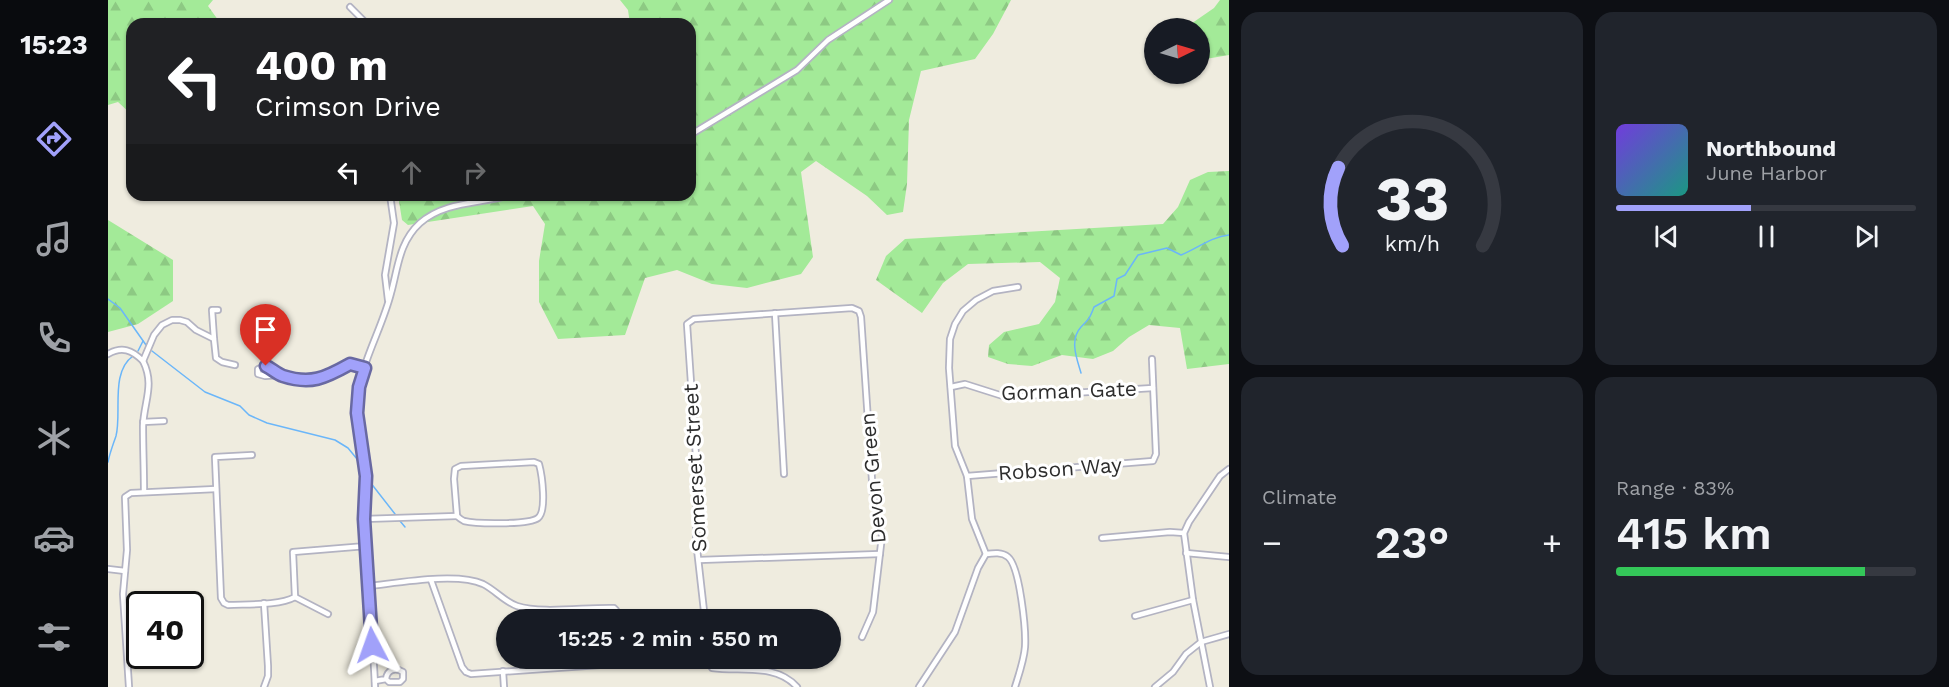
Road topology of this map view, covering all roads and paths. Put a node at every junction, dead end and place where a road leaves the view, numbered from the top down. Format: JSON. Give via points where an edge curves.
{"nodes":[{"id":1,"x":889,"y":0,"type":"edge"},
{"id":2,"x":351,"y":7,"type":"dead end"},
{"id":3,"x":361,"y":18,"type":"edge"},
{"id":4,"x":696,"y":131,"type":"edge"},
{"id":5,"x":391,"y":201,"type":"edge"},
{"id":6,"x":477,"y":201,"type":"edge"},
{"id":7,"x":1018,"y":287,"type":"dead end"},
{"id":8,"x":388,"y":303,"type":"junction"},
{"id":9,"x":218,"y":310,"type":"dead end"},
{"id":10,"x":774,"y":314,"type":"junction"},
{"id":11,"x":214,"y":339,"type":"junction"},
{"id":12,"x":108,"y":354,"type":"edge"},
{"id":13,"x":1152,"y":359,"type":"dead end"},
{"id":14,"x":143,"y":361,"type":"junction"},
{"id":15,"x":235,"y":365,"type":"dead end"},
{"id":16,"x":365,"y":368,"type":"junction"},
{"id":17,"x":280,"y":375,"type":"dead end"},
{"id":18,"x":951,"y":387,"type":"junction"},
{"id":19,"x":1153,"y":388,"type":"junction"},
{"id":20,"x":164,"y":421,"type":"dead end"},
{"id":21,"x":143,"y":422,"type":"junction"},
{"id":22,"x":252,"y":455,"type":"dead end"},
{"id":23,"x":1229,"y":469,"type":"edge"},
{"id":24,"x":784,"y":474,"type":"dead end"},
{"id":25,"x":967,"y":477,"type":"junction"},
{"id":26,"x":216,"y":489,"type":"junction"},
{"id":27,"x":144,"y":492,"type":"junction"},
{"id":28,"x":457,"y":516,"type":"junction"},
{"id":29,"x":364,"y":519,"type":"junction"},
{"id":30,"x":1184,"y":533,"type":"junction"},
{"id":31,"x":1102,"y":538,"type":"dead end"},
{"id":32,"x":366,"y":546,"type":"junction"},
{"id":33,"x":880,"y":554,"type":"junction"},
{"id":34,"x":986,"y":554,"type":"junction"},
{"id":35,"x":1185,"y":554,"type":"junction"},
{"id":36,"x":1229,"y":557,"type":"edge"},
{"id":37,"x":699,"y":560,"type":"junction"},
{"id":38,"x":108,"y":569,"type":"edge"},
{"id":39,"x":124,"y":571,"type":"junction"},
{"id":40,"x":431,"y":580,"type":"junction"},
{"id":41,"x":369,"y":586,"type":"junction"},
{"id":42,"x":295,"y":597,"type":"junction"},
{"id":43,"x":1193,"y":600,"type":"junction"},
{"id":44,"x":264,"y":603,"type":"junction"},
{"id":45,"x":615,"y":609,"type":"edge"},
{"id":46,"x":704,"y":609,"type":"edge"},
{"id":47,"x":328,"y":614,"type":"dead end"},
{"id":48,"x":1136,"y":616,"type":"dead end"},
{"id":49,"x":1229,"y":634,"type":"edge"},
{"id":50,"x":862,"y":637,"type":"dead end"},
{"id":51,"x":1201,"y":642,"type":"junction"},
{"id":52,"x":535,"y":669,"type":"edge"},
{"id":53,"x":728,"y":669,"type":"edge"},
{"id":54,"x":503,"y":671,"type":"junction"},
{"id":55,"x":386,"y":679,"type":"dead end"},
{"id":56,"x":375,"y":681,"type":"junction"},
{"id":57,"x":129,"y":687,"type":"edge"},
{"id":58,"x":264,"y":687,"type":"edge"},
{"id":59,"x":375,"y":687,"type":"edge"},
{"id":60,"x":504,"y":687,"type":"edge"},
{"id":61,"x":797,"y":687,"type":"edge"},
{"id":62,"x":919,"y":687,"type":"edge"},
{"id":63,"x":1015,"y":687,"type":"edge"},
{"id":64,"x":1155,"y":687,"type":"edge"},
{"id":65,"x":1210,"y":687,"type":"edge"}],
"edges":[{"from":1,"to":4,"type":"street","via":[[828,40],[797,70]]},
{"from":2,"to":3,"type":"street"},
{"from":5,"to":8,"type":"street","via":[[394,223],[385,275]]},
{"from":6,"to":8,"type":"street","via":[[440,211],[422,221],[409,235]]},
{"from":7,"to":18,"type":"street","via":[[983,296],[963,311],[950,339]]},
{"from":8,"to":16,"type":"street"},
{"from":9,"to":11,"type":"street","via":[[212,310]]},
{"from":10,"to":24,"type":"street"},
{"from":10,"to":33,"type":"street","name":"Devon Green","via":[[852,308],[859,311],[873,495],[882,536]]},
{"from":10,"to":37,"type":"street","name":"Somerset Street","via":[[694,319],[687,324]]},
{"from":11,"to":14,"type":"street","via":[[187,322],[172,320],[154,335]]},
{"from":11,"to":15,"type":"street","via":[[216,358]]},
{"from":12,"to":14,"type":"street","via":[[127,350]]},
{"from":13,"to":19,"type":"street"},
{"from":14,"to":21,"type":"street","via":[[150,382]]},
{"from":16,"to":17,"type":"street","via":[[350,364],[314,381]]},
{"from":16,"to":29,"type":"street","via":[[357,401],[366,476]]},
{"from":18,"to":19,"type":"street","name":"Gorman Gate","via":[[964,384],[1006,397]]},
{"from":18,"to":25,"type":"street","via":[[955,446]]},
{"from":19,"to":25,"type":"street","name":"Robson Way","via":[[1153,461]]},
{"from":20,"to":21,"type":"street"},
{"from":21,"to":27,"type":"street"},
{"from":22,"to":26,"type":"street","via":[[215,457]]},
{"from":23,"to":30,"type":"street","via":[[1220,476]]},
{"from":25,"to":34,"type":"street","via":[[972,519]]},
{"from":26,"to":27,"type":"street"},
{"from":26,"to":44,"type":"street","via":[[221,598],[228,605]]},
{"from":27,"to":39,"type":"street","via":[[125,497]]},
{"from":28,"to":28,"type":"street","via":[[463,521],[483,522],[537,519],[542,513],[539,464],[461,466],[455,470],[454,479]]},
{"from":28,"to":29,"type":"street"},
{"from":29,"to":32,"type":"street"},
{"from":30,"to":31,"type":"street"},
{"from":30,"to":35,"type":"street"},
{"from":32,"to":41,"type":"street"},
{"from":32,"to":42,"type":"street","via":[[293,552]]},
{"from":33,"to":37,"type":"street"},
{"from":33,"to":50,"type":"street","name":"Devon Green","via":[[873,612]]},
{"from":34,"to":62,"type":"street","via":[[955,632]]},
{"from":34,"to":63,"type":"street","via":[[998,552],[1007,556],[1017,575],[1025,643]]},
{"from":35,"to":36,"type":"street"},
{"from":35,"to":43,"type":"street"},
{"from":37,"to":46,"type":"street","name":"Somerset Street"},
{"from":38,"to":39,"type":"street"},
{"from":39,"to":57,"type":"street"},
{"from":40,"to":41,"type":"street"},
{"from":40,"to":45,"type":"street","via":[[473,581],[518,606]]},
{"from":40,"to":54,"type":"street","via":[[462,667],[471,674]]},
{"from":41,"to":56,"type":"street"},
{"from":42,"to":44,"type":"street"},
{"from":42,"to":47,"type":"street"},
{"from":43,"to":48,"type":"street"},
{"from":43,"to":51,"type":"street"},
{"from":44,"to":58,"type":"street","via":[[268,666]]},
{"from":49,"to":51,"type":"street"},
{"from":51,"to":64,"type":"street"},
{"from":51,"to":65,"type":"street"},
{"from":52,"to":54,"type":"street"},
{"from":53,"to":61,"type":"street","via":[[774,672]]},
{"from":54,"to":60,"type":"street"},
{"from":55,"to":56,"type":"street"},
{"from":56,"to":59,"type":"street"}]}
